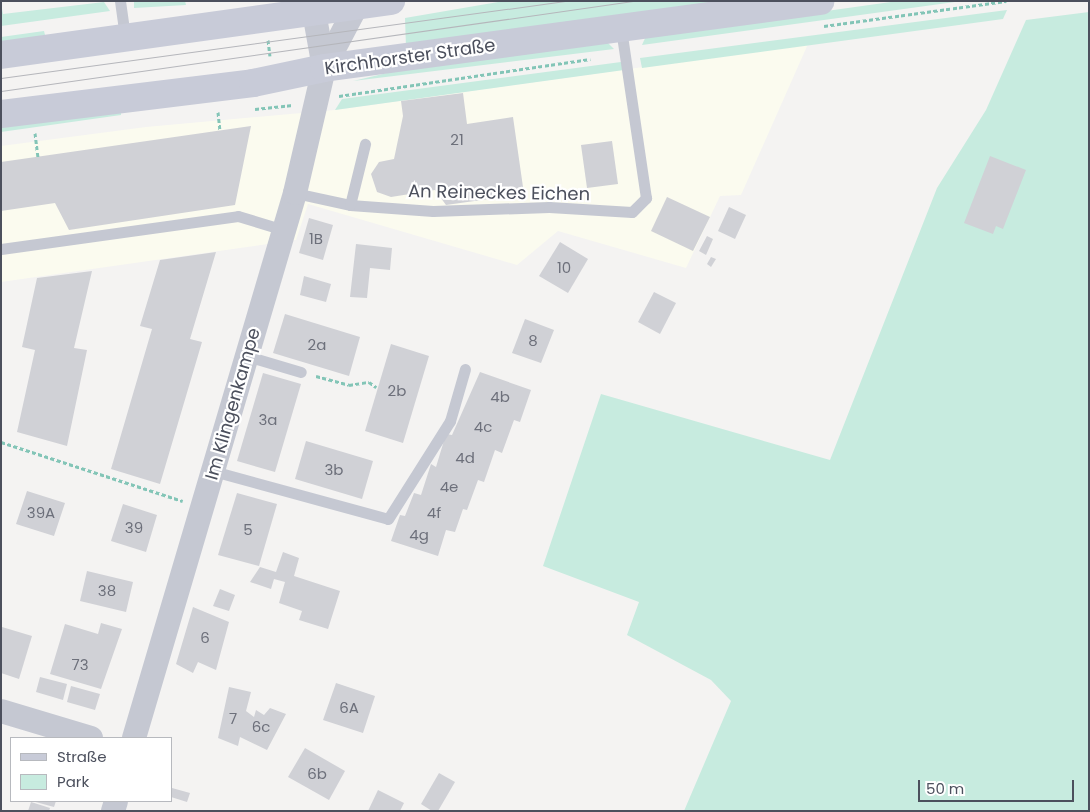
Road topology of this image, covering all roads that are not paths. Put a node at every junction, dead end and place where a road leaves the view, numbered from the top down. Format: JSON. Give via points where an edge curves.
{"nodes":[{"id":1,"x":120,"y":1,"type":"edge"},
{"id":2,"x":391,"y":1,"type":"edge"},
{"id":3,"x":359,"y":4,"type":"edge"},
{"id":4,"x":313,"y":7,"type":"edge"},
{"id":5,"x":820,"y":14,"type":"edge"},
{"id":6,"x":125,"y":38,"type":"junction"},
{"id":7,"x":623,"y":41,"type":"junction"},
{"id":8,"x":1,"y":55,"type":"edge"},
{"id":9,"x":324,"y":68,"type":"junction"},
{"id":10,"x":1,"y":114,"type":"edge"},
{"id":11,"x":366,"y":144,"type":"dead end"},
{"id":12,"x":295,"y":193,"type":"junction"},
{"id":13,"x":350,"y":205,"type":"junction"},
{"id":14,"x":284,"y":230,"type":"junction"},
{"id":15,"x":1,"y":249,"type":"edge"},
{"id":16,"x":247,"y":356,"type":"junction"},
{"id":17,"x":466,"y":369,"type":"dead end"},
{"id":18,"x":300,"y":372,"type":"road end"},
{"id":19,"x":213,"y":471,"type":"junction"},
{"id":20,"x":1,"y":711,"type":"edge"},
{"id":21,"x":88,"y":737,"type":"edge"},
{"id":22,"x":134,"y":737,"type":"edge"}],
"edges":[{"from":1,"to":6,"type":"lane"},
{"from":2,"to":3,"type":"main road"},
{"from":3,"to":4,"type":"main road"},
{"from":3,"to":9,"type":"street"},
{"from":4,"to":6,"type":"main road"},
{"from":4,"to":9,"type":"street"},
{"from":5,"to":7,"type":"main road","name":"Kirchhorster Straße"},
{"from":6,"to":8,"type":"main road"},
{"from":7,"to":9,"type":"main road","name":"Kirchhorster Straße"},
{"from":7,"to":13,"type":"lane","name":"An Reineckes Eichen","via":[[646,198],[632,212]]},
{"from":9,"to":10,"type":"main road","name":"Kirchhorster Straße","via":[[253,83]]},
{"from":9,"to":12,"type":"street","name":"Im Klingenkampe"},
{"from":11,"to":13,"type":"lane"},
{"from":12,"to":13,"type":"lane","name":"An Reineckes Eichen"},
{"from":12,"to":14,"type":"street","name":"Im Klingenkampe"},
{"from":14,"to":15,"type":"lane","via":[[238,216]]},
{"from":14,"to":16,"type":"street","name":"Im Klingenkampe"},
{"from":16,"to":18,"type":"lane"},
{"from":16,"to":19,"type":"street","name":"Im Klingenkampe"},
{"from":17,"to":19,"type":"lane","via":[[450,421],[388,519]]},
{"from":19,"to":22,"type":"street","name":"Im Klingenkampe"},
{"from":20,"to":21,"type":"street"}]}
